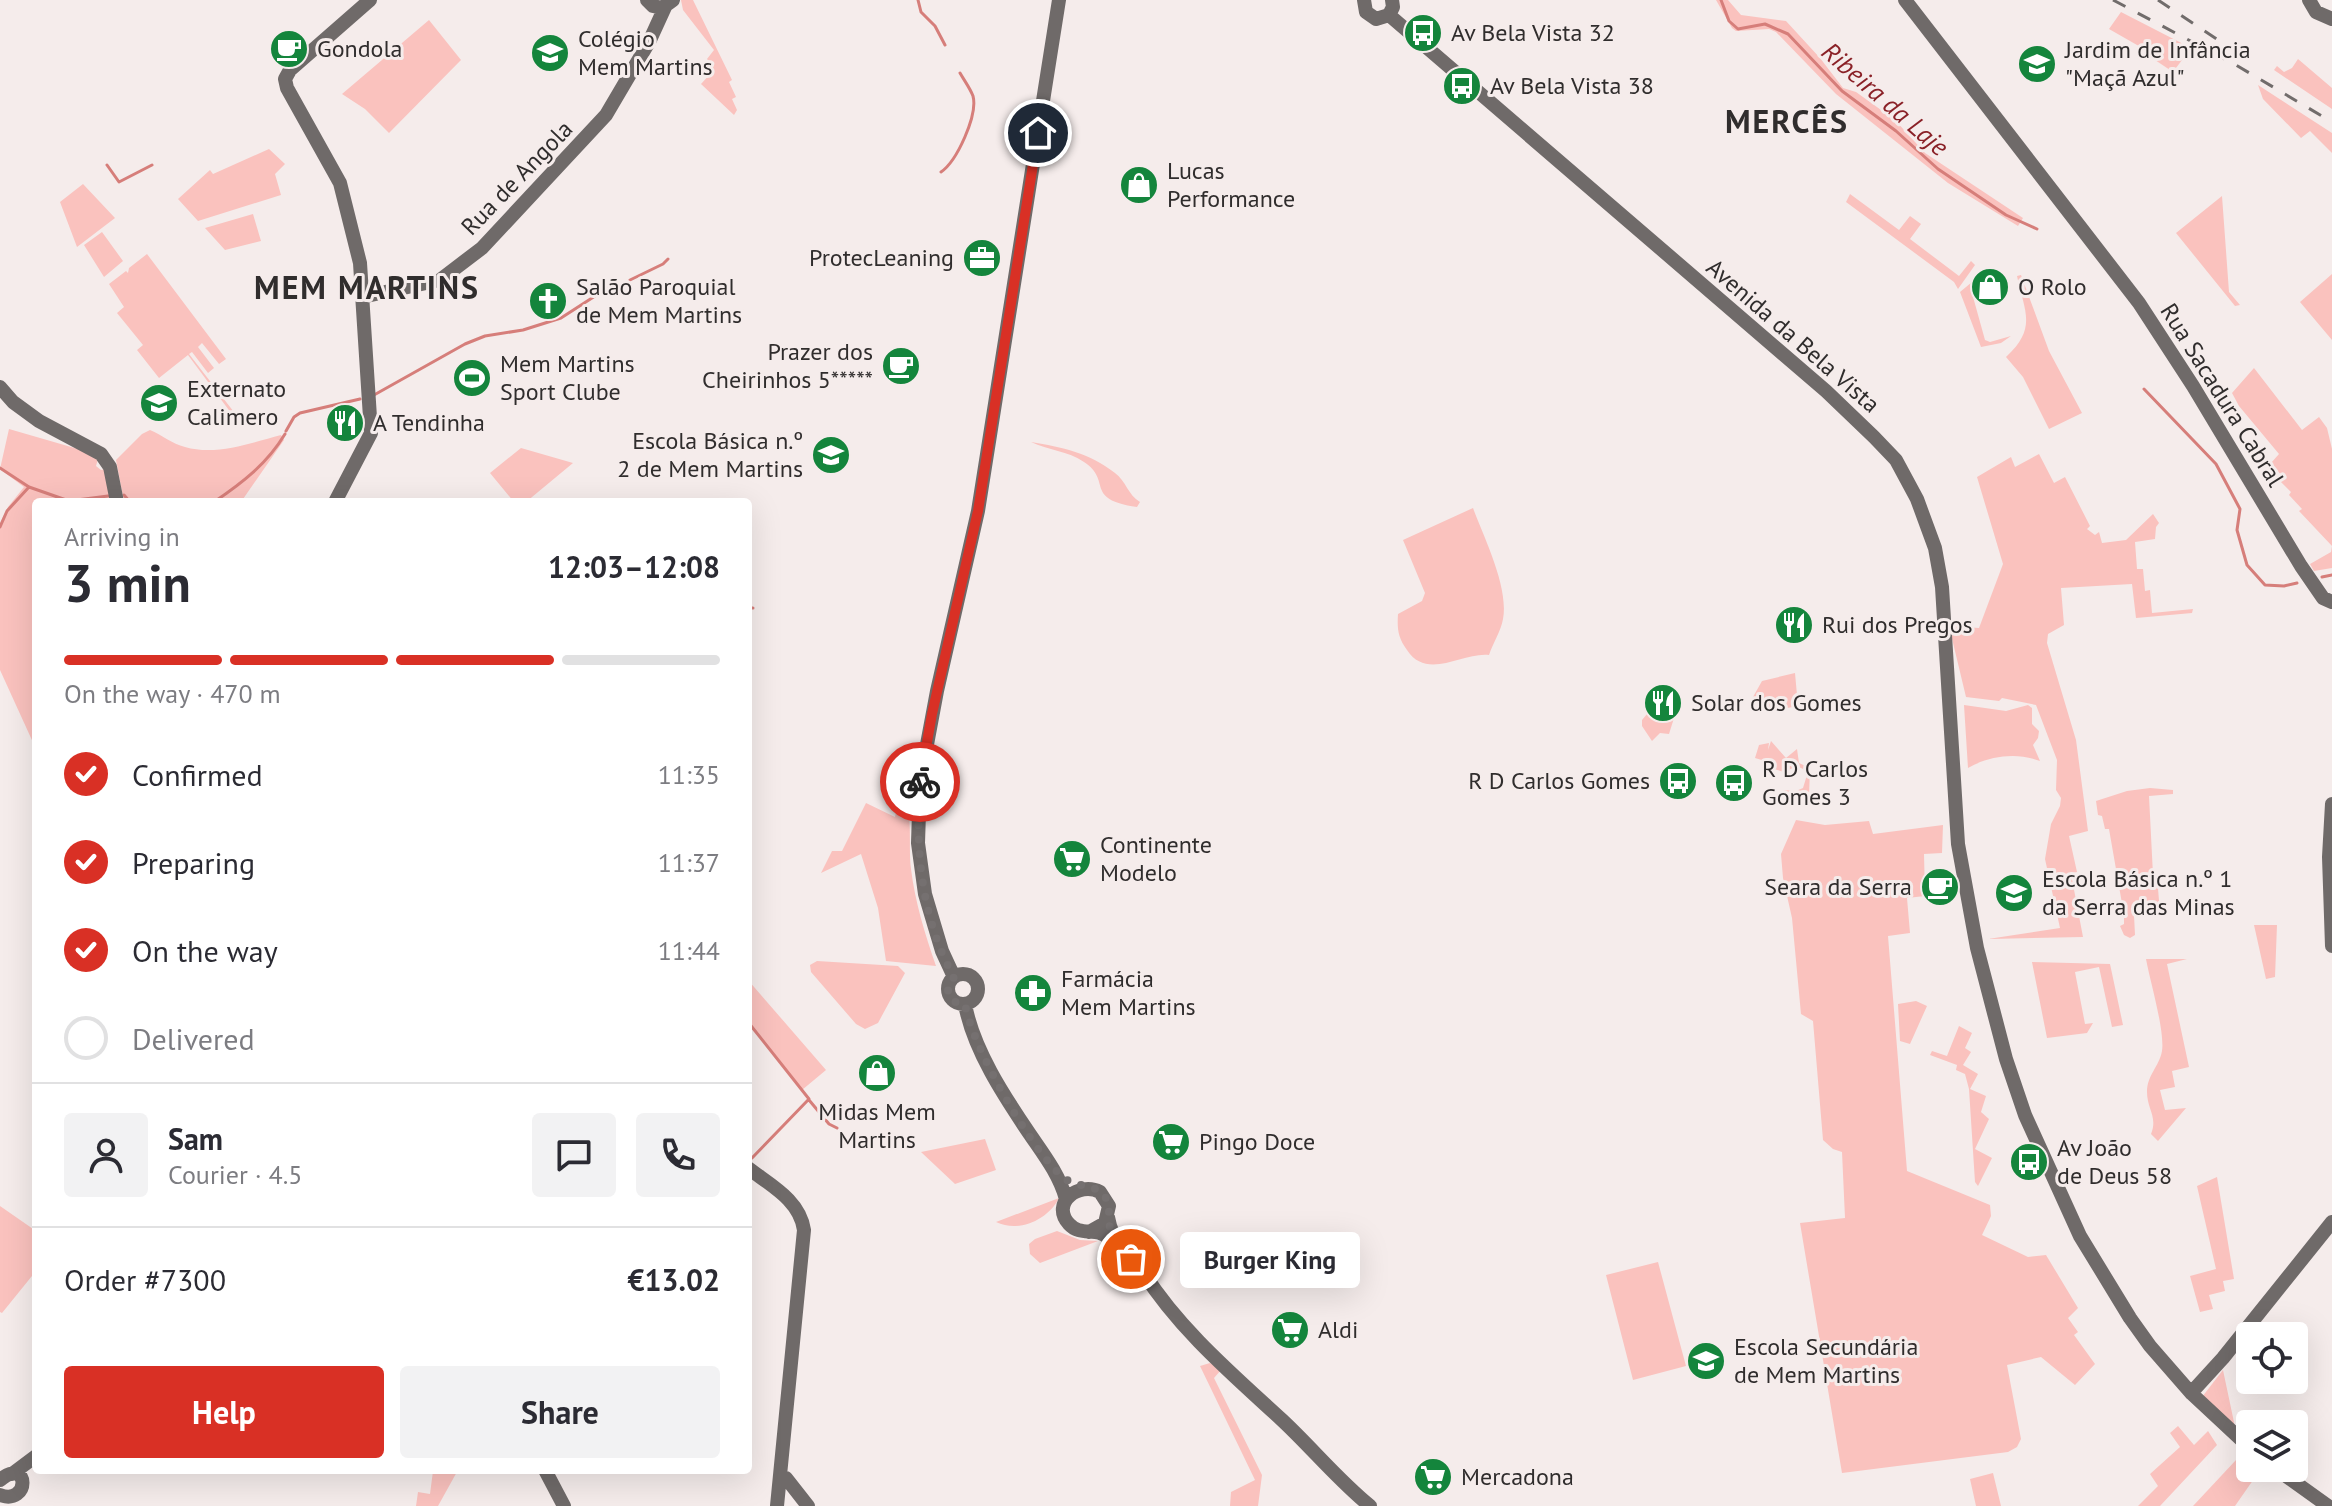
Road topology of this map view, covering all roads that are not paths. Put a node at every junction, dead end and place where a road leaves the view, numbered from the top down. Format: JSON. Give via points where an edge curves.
{"nodes":[{"id":1,"x":370,"y":0,"type":"edge"},
{"id":2,"x":1059,"y":0,"type":"edge"},
{"id":3,"x":1364,"y":0,"type":"edge"},
{"id":4,"x":1905,"y":0,"type":"edge"},
{"id":5,"x":2310,"y":0,"type":"edge"},
{"id":6,"x":648,"y":1,"type":"edge"},
{"id":7,"x":669,"y":3,"type":"edge"},
{"id":8,"x":1390,"y":7,"type":"edge"},
{"id":9,"x":2332,"y":19,"type":"edge"},
{"id":10,"x":655,"y":29,"type":"junction"},
{"id":11,"x":362,"y":297,"type":"junction"},
{"id":12,"x":0,"y":387,"type":"edge"},
{"id":13,"x":116,"y":498,"type":"edge"},
{"id":14,"x":337,"y":498,"type":"edge"},
{"id":15,"x":2332,"y":602,"type":"edge"},
{"id":16,"x":2332,"y":804,"type":"edge"},
{"id":17,"x":2332,"y":946,"type":"edge"},
{"id":18,"x":954,"y":977,"type":"junction"},
{"id":19,"x":965,"y":1004,"type":"junction"},
{"id":20,"x":1053,"y":1167,"type":"junction"},
{"id":21,"x":752,"y":1171,"type":"edge"},
{"id":22,"x":1083,"y":1187,"type":"junction"},
{"id":23,"x":1066,"y":1199,"type":"junction"},
{"id":24,"x":1108,"y":1217,"type":"junction"},
{"id":25,"x":2332,"y":1222,"type":"edge"},
{"id":26,"x":1089,"y":1232,"type":"junction"},
{"id":27,"x":1120,"y":1246,"type":"junction"},
{"id":28,"x":2191,"y":1393,"type":"junction"},
{"id":29,"x":2236,"y":1435,"type":"edge"},
{"id":30,"x":32,"y":1461,"type":"edge"},
{"id":31,"x":547,"y":1474,"type":"edge"},
{"id":32,"x":781,"y":1476,"type":"junction"},
{"id":33,"x":12,"y":1479,"type":"edge"},
{"id":34,"x":2295,"y":1482,"type":"edge"},
{"id":35,"x":2,"y":1500,"type":"edge"},
{"id":36,"x":564,"y":1506,"type":"edge"},
{"id":37,"x":780,"y":1506,"type":"edge"},
{"id":38,"x":807,"y":1506,"type":"edge"},
{"id":39,"x":1370,"y":1506,"type":"edge"},
{"id":40,"x":2328,"y":1506,"type":"edge"}],
"edges":[{"from":1,"to":11,"type":"street","via":[[285,79],[345,196]]},
{"from":2,"to":18,"type":"street","via":[[978,511],[920,782],[918,843],[925,894]]},
{"from":3,"to":8,"type":"street","name":"Avenida da Bela Vista","via":[[1372,18],[1381,19]]},
{"from":4,"to":15,"type":"street","name":"Rua Sacadura Cabral","via":[[2139,303],[2301,566],[2323,598]]},
{"from":5,"to":9,"type":"street","via":[[2316,12]]},
{"from":6,"to":7,"type":"street","via":[[656,7]]},
{"from":6,"to":10,"type":"street"},
{"from":7,"to":10,"type":"street","name":"Rua de Angola"},
{"from":8,"to":28,"type":"street","name":"Avenida da Bela Vista","via":[[1826,391],[1896,460],[1935,548],[1958,844],[1977,948],[2006,1059],[2030,1128],[2080,1236],[2150,1346]]},
{"from":10,"to":11,"type":"street","name":"Rua de Angola","via":[[603,119],[482,248],[437,281]]},
{"from":11,"to":14,"type":"street","via":[[371,433]]},
{"from":12,"to":13,"type":"street","via":[[39,421],[101,454],[110,467]]},
{"from":16,"to":17,"type":"street"},
{"from":18,"to":19,"type":"street","via":[[949,996]]},
{"from":18,"to":19,"type":"street","via":[[967,974],[977,983],[976,997]]},
{"from":19,"to":20,"type":"street","via":[[992,1070]]},
{"from":20,"to":22,"type":"street"},
{"from":20,"to":23,"type":"street"},
{"from":21,"to":32,"type":"street","via":[[788,1198],[801,1215],[804,1230]]},
{"from":22,"to":23,"type":"street"},
{"from":22,"to":24,"type":"street","via":[[1104,1196]]},
{"from":23,"to":26,"type":"street","via":[[1066,1219]]},
{"from":24,"to":26,"type":"street"},
{"from":24,"to":27,"type":"street"},
{"from":25,"to":28,"type":"street"},
{"from":26,"to":27,"type":"street"},
{"from":27,"to":39,"type":"street","via":[[1155,1291],[1262,1404]]},
{"from":28,"to":29,"type":"street","name":"Avenida da Bela Vista"},
{"from":30,"to":33,"type":"street"},
{"from":31,"to":36,"type":"street"},
{"from":32,"to":37,"type":"street"},
{"from":32,"to":38,"type":"street"},
{"from":33,"to":35,"type":"street","via":[[19,1497]]},
{"from":34,"to":40,"type":"street"},
{"from":37,"to":38,"type":"street"}]}
